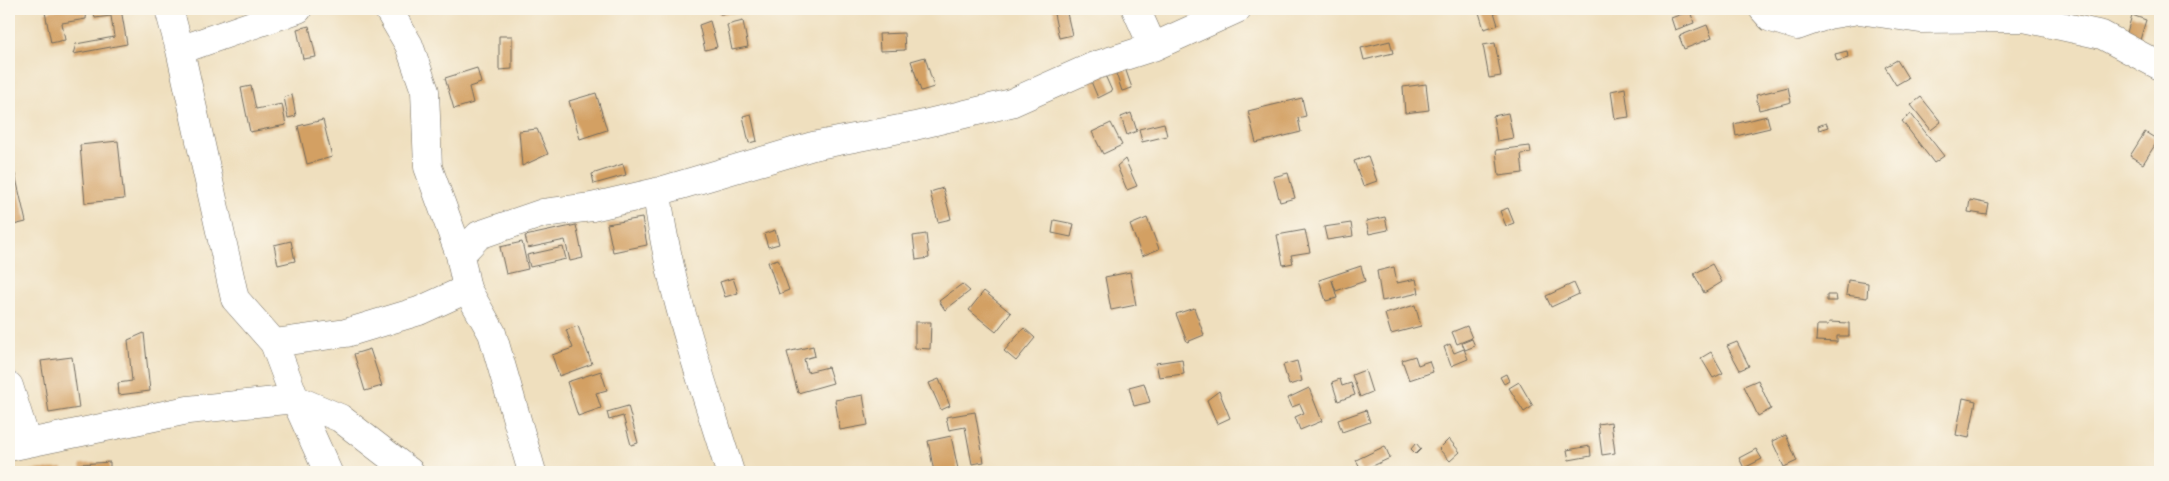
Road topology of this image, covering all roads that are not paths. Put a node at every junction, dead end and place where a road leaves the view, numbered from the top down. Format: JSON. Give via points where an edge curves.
{"nodes":[{"id":1,"x":169,"y":9,"type":"edge"},
{"id":2,"x":298,"y":9,"type":"edge"},
{"id":3,"x":388,"y":9,"type":"edge"},
{"id":4,"x":1136,"y":9,"type":"edge"},
{"id":5,"x":1237,"y":9,"type":"edge"},
{"id":6,"x":1763,"y":9,"type":"edge"},
{"id":7,"x":1153,"y":47,"type":"junction"},
{"id":8,"x":180,"y":50,"type":"junction"},
{"id":9,"x":2160,"y":66,"type":"edge"},
{"id":10,"x":658,"y":192,"type":"junction"},
{"id":11,"x":460,"y":256,"type":"junction"},
{"id":12,"x":467,"y":289,"type":"junction"},
{"id":13,"x":274,"y":343,"type":"junction"},
{"id":14,"x":9,"y":386,"type":"edge"},
{"id":15,"x":295,"y":398,"type":"junction"},
{"id":16,"x":18,"y":445,"type":"edge"},
{"id":17,"x":328,"y":472,"type":"edge"},
{"id":18,"x":410,"y":472,"type":"edge"},
{"id":19,"x":532,"y":472,"type":"edge"},
{"id":20,"x":730,"y":472,"type":"edge"}],
"edges":[{"from":1,"to":8,"type":"street"},
{"from":2,"to":8,"type":"street"},
{"from":3,"to":11,"type":"street","via":[[409,45],[425,91],[428,167]]},
{"from":4,"to":7,"type":"street"},
{"from":5,"to":7,"type":"street"},
{"from":6,"to":9,"type":"street","via":[[1771,18],[1797,26],[1828,15],[1859,10],[1920,19],[2024,18],[2102,35]]},
{"from":7,"to":10,"type":"street","via":[[1094,66],[1011,104],[813,146]]},
{"from":8,"to":13,"type":"street","via":[[234,299]]},
{"from":10,"to":11,"type":"street","via":[[592,207],[543,213],[479,235]]},
{"from":10,"to":20,"type":"street","via":[[662,234],[680,305]]},
{"from":11,"to":12,"type":"street"},
{"from":12,"to":13,"type":"street","via":[[419,311],[346,333]]},
{"from":12,"to":19,"type":"street","via":[[492,333]]},
{"from":13,"to":15,"type":"street"},
{"from":14,"to":16,"type":"street"},
{"from":15,"to":16,"type":"street","via":[[188,410]]},
{"from":15,"to":17,"type":"street"},
{"from":15,"to":18,"type":"street","via":[[340,418]]}]}
